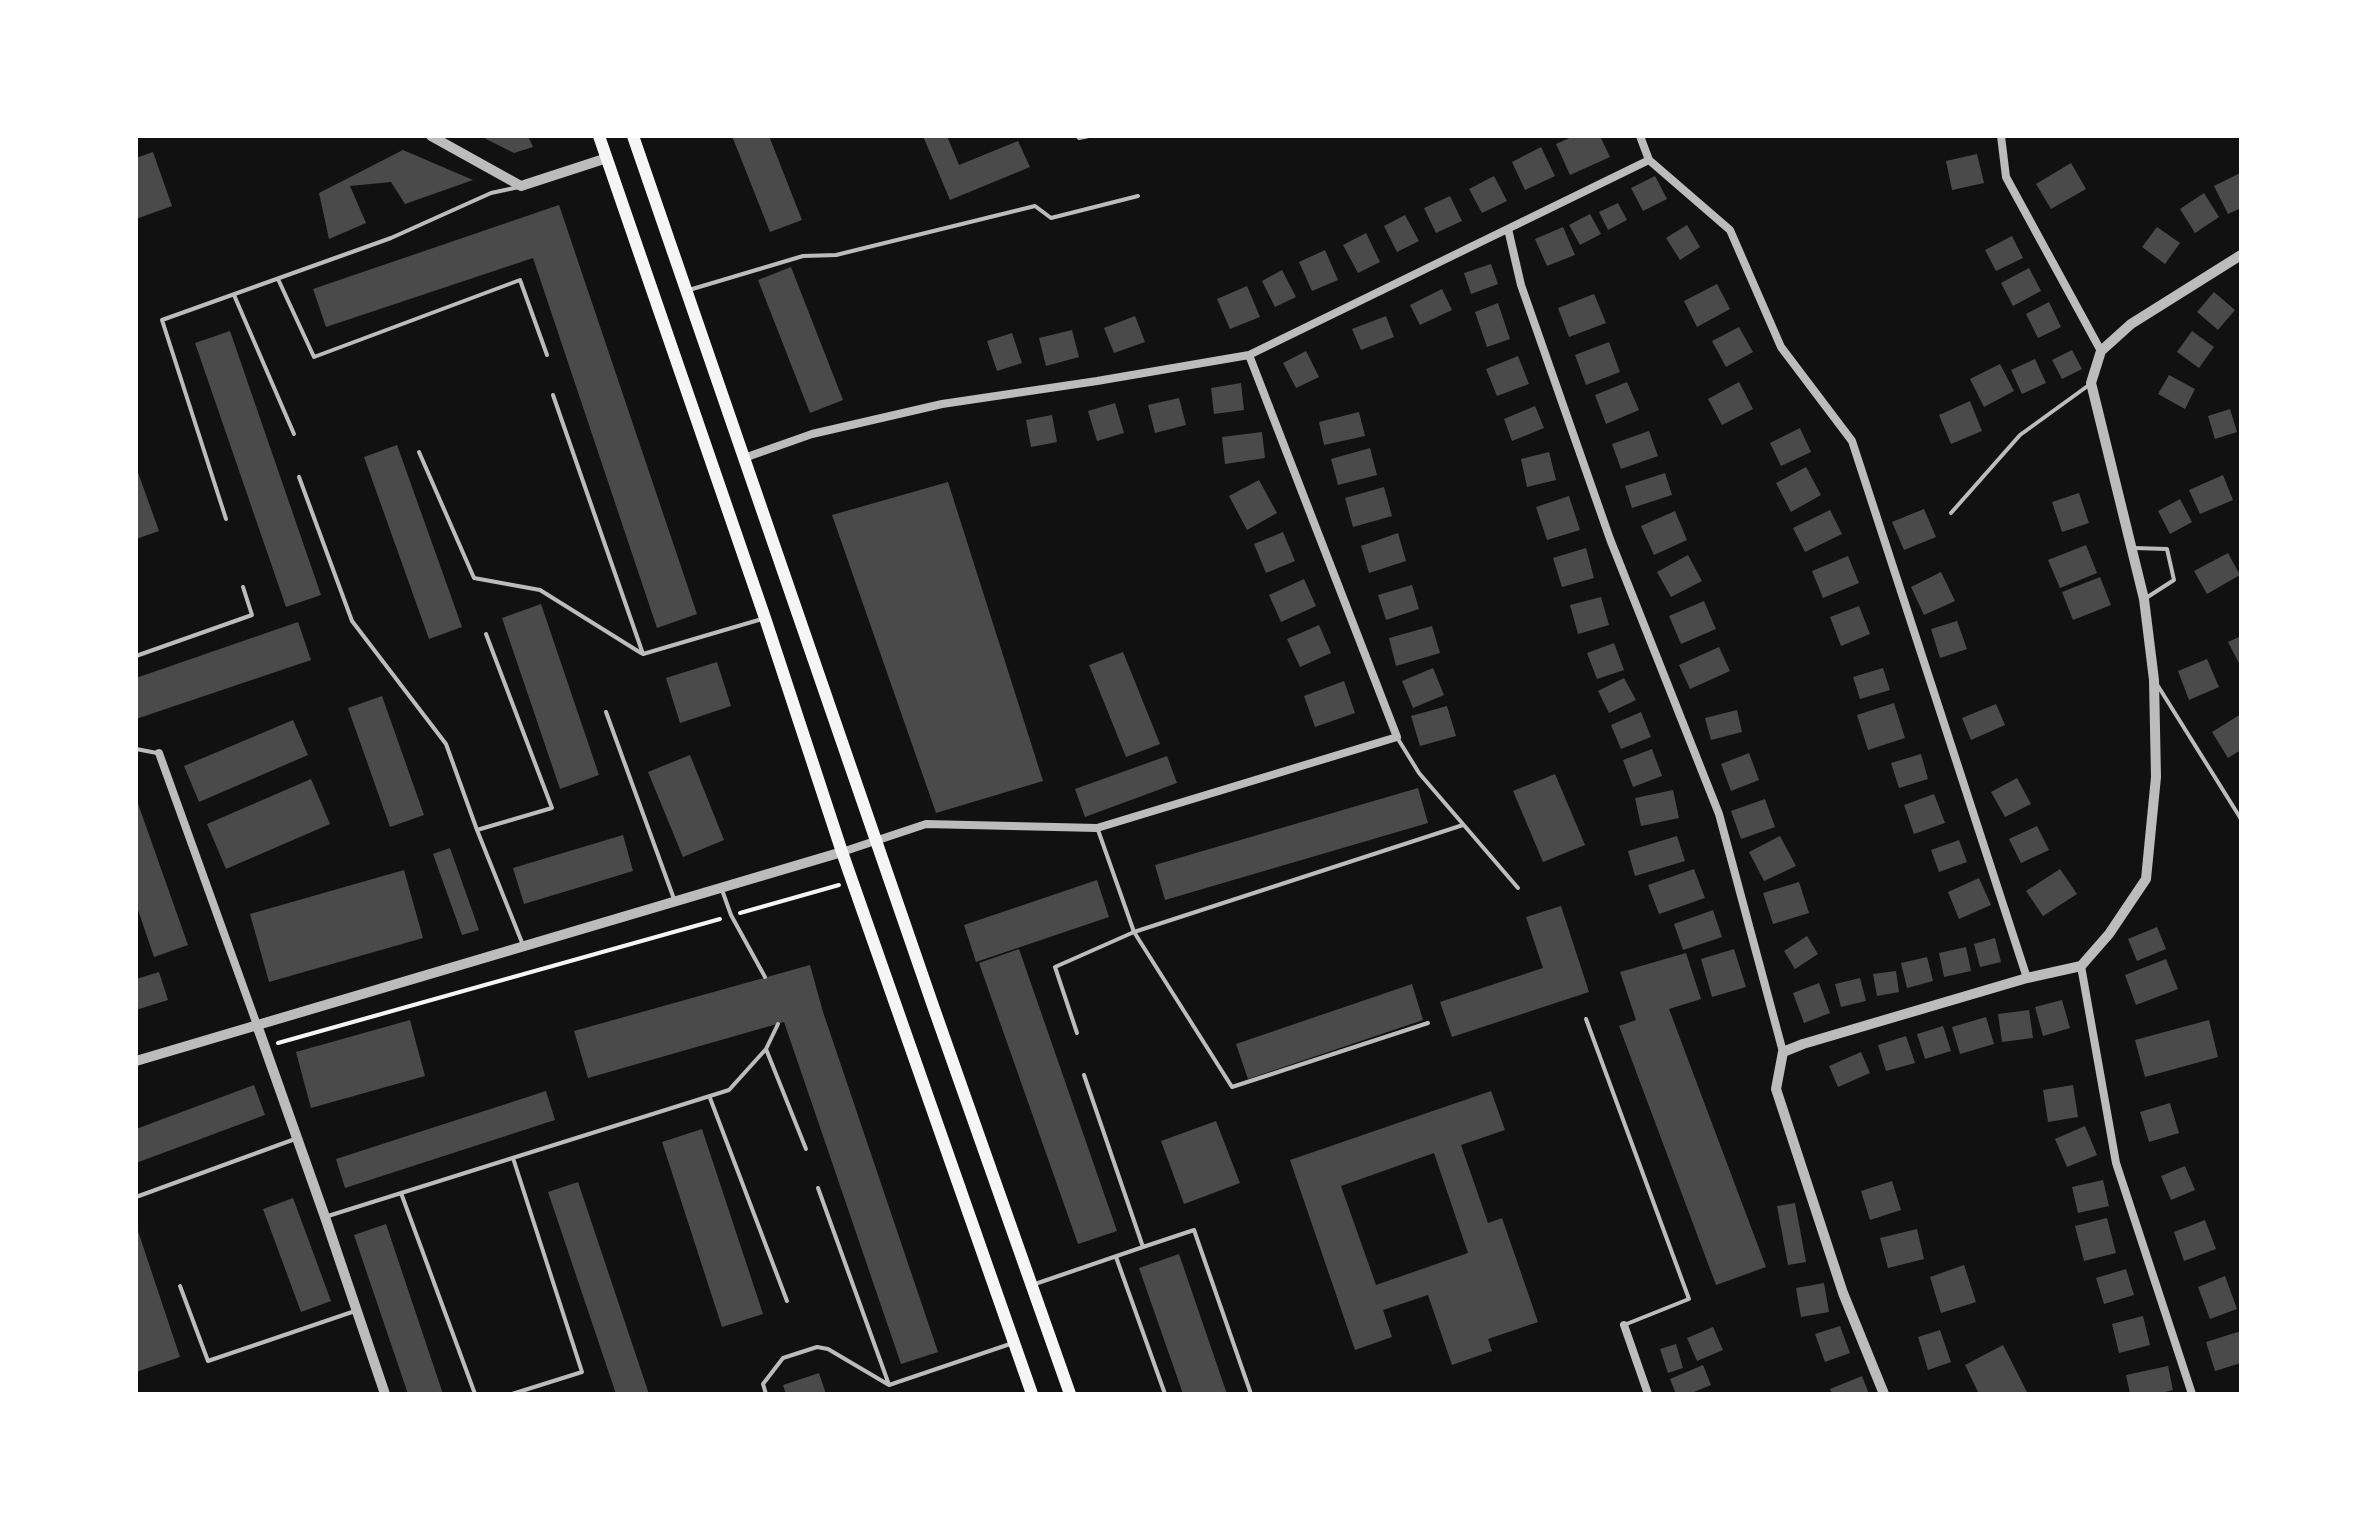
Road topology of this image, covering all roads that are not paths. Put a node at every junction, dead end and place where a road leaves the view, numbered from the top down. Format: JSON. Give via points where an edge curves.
{"nodes":[{"id":1,"x":431,"y":136,"type":"edge"},
{"id":2,"x":599,"y":136,"type":"edge"},
{"id":3,"x":633,"y":136,"type":"edge"},
{"id":4,"x":1078,"y":136,"type":"edge"},
{"id":5,"x":1089,"y":136,"type":"edge"},
{"id":6,"x":1640,"y":136,"type":"edge"},
{"id":7,"x":2001,"y":136,"type":"edge"},
{"id":8,"x":607,"y":158,"type":"junction"},
{"id":9,"x":1649,"y":160,"type":"junction"},
{"id":10,"x":521,"y":186,"type":"junction"},
{"id":11,"x":1138,"y":196,"type":"dead end"},
{"id":12,"x":1508,"y":229,"type":"junction"},
{"id":13,"x":2241,"y":255,"type":"edge"},
{"id":14,"x":278,"y":279,"type":"junction"},
{"id":15,"x":687,"y":291,"type":"junction"},
{"id":16,"x":234,"y":295,"type":"junction"},
{"id":17,"x":2101,"y":351,"type":"junction"},
{"id":18,"x":547,"y":355,"type":"dead end"},
{"id":19,"x":1249,"y":355,"type":"junction"},
{"id":20,"x":2091,"y":383,"type":"junction"},
{"id":21,"x":553,"y":395,"type":"dead end"},
{"id":22,"x":294,"y":434,"type":"dead end"},
{"id":23,"x":419,"y":452,"type":"dead end"},
{"id":24,"x":744,"y":458,"type":"junction"},
{"id":25,"x":299,"y":477,"type":"dead end"},
{"id":26,"x":1951,"y":513,"type":"dead end"},
{"id":27,"x":226,"y":519,"type":"dead end"},
{"id":28,"x":2131,"y":547,"type":"junction"},
{"id":29,"x":243,"y":587,"type":"dead end"},
{"id":30,"x":2144,"y":599,"type":"junction"},
{"id":31,"x":765,"y":618,"type":"junction"},
{"id":32,"x":486,"y":634,"type":"dead end"},
{"id":33,"x":643,"y":654,"type":"junction"},
{"id":34,"x":136,"y":656,"type":"edge"},
{"id":35,"x":2154,"y":680,"type":"junction"},
{"id":36,"x":606,"y":712,"type":"dead end"},
{"id":37,"x":1397,"y":737,"type":"junction"},
{"id":38,"x":136,"y":749,"type":"edge"},
{"id":39,"x":159,"y":753,"type":"joint"},
{"id":40,"x":2241,"y":819,"type":"edge"},
{"id":41,"x":1463,"y":825,"type":"junction"},
{"id":42,"x":1097,"y":828,"type":"junction"},
{"id":43,"x":477,"y":830,"type":"junction"},
{"id":44,"x":876,"y":840,"type":"junction"},
{"id":45,"x":842,"y":852,"type":"junction"},
{"id":46,"x":721,"y":888,"type":"junction"},
{"id":47,"x":1518,"y":888,"type":"dead end"},
{"id":48,"x":675,"y":901,"type":"junction"},
{"id":49,"x":1134,"y":932,"type":"junction"},
{"id":50,"x":523,"y":945,"type":"junction"},
{"id":51,"x":2081,"y":966,"type":"junction"},
{"id":52,"x":765,"y":977,"type":"dead end"},
{"id":53,"x":2027,"y":978,"type":"junction"},
{"id":54,"x":1586,"y":1019,"type":"dead end"},
{"id":55,"x":1428,"y":1023,"type":"dead end"},
{"id":56,"x":778,"y":1024,"type":"dead end"},
{"id":57,"x":257,"y":1025,"type":"junction"},
{"id":58,"x":1077,"y":1033,"type":"dead end"},
{"id":59,"x":766,"y":1049,"type":"junction"},
{"id":60,"x":1783,"y":1052,"type":"junction"},
{"id":61,"x":136,"y":1061,"type":"edge"},
{"id":62,"x":1084,"y":1075,"type":"dead end"},
{"id":63,"x":709,"y":1097,"type":"junction"},
{"id":64,"x":297,"y":1138,"type":"junction"},
{"id":65,"x":806,"y":1149,"type":"dead end"},
{"id":66,"x":513,"y":1158,"type":"junction"},
{"id":67,"x":818,"y":1188,"type":"dead end"},
{"id":68,"x":401,"y":1193,"type":"junction"},
{"id":69,"x":136,"y":1197,"type":"edge"},
{"id":70,"x":325,"y":1217,"type":"junction"},
{"id":71,"x":1143,"y":1247,"type":"junction"},
{"id":72,"x":1115,"y":1257,"type":"junction"},
{"id":73,"x":1033,"y":1285,"type":"junction"},
{"id":74,"x":180,"y":1286,"type":"dead end"},
{"id":75,"x":787,"y":1301,"type":"dead end"},
{"id":76,"x":357,"y":1310,"type":"junction"},
{"id":77,"x":1624,"y":1325,"type":"joint"},
{"id":78,"x":1015,"y":1342,"type":"junction"},
{"id":79,"x":889,"y":1385,"type":"junction"},
{"id":80,"x":385,"y":1394,"type":"edge"},
{"id":81,"x":475,"y":1394,"type":"edge"},
{"id":82,"x":512,"y":1394,"type":"edge"},
{"id":83,"x":766,"y":1394,"type":"edge"},
{"id":84,"x":1032,"y":1394,"type":"edge"},
{"id":85,"x":1070,"y":1394,"type":"edge"},
{"id":86,"x":1165,"y":1394,"type":"edge"},
{"id":87,"x":1251,"y":1394,"type":"edge"},
{"id":88,"x":1648,"y":1394,"type":"edge"},
{"id":89,"x":1884,"y":1394,"type":"edge"},
{"id":90,"x":2192,"y":1394,"type":"edge"}],
"edges":[{"from":1,"to":10,"type":"street"},
{"from":2,"to":8,"type":"main road"},
{"from":3,"to":15,"type":"main road"},
{"from":4,"to":5,"type":"lane"},
{"from":6,"to":9,"type":"street"},
{"from":7,"to":17,"type":"street","via":[[2006,177]]},
{"from":8,"to":10,"type":"street"},
{"from":8,"to":31,"type":"main road"},
{"from":9,"to":12,"type":"street"},
{"from":9,"to":53,"type":"street","via":[[1730,230],[1781,347],[1852,441]]},
{"from":10,"to":14,"type":"lane","via":[[491,193],[391,238]]},
{"from":11,"to":15,"type":"lane","via":[[1051,218],[1035,206],[836,255],[803,256]]},
{"from":12,"to":19,"type":"street"},
{"from":12,"to":60,"type":"street","via":[[1521,285],[1610,539],[1719,814]]},
{"from":13,"to":17,"type":"street","via":[[2131,324]]},
{"from":14,"to":16,"type":"lane"},
{"from":14,"to":18,"type":"lane","via":[[314,357],[520,280]]},
{"from":15,"to":24,"type":"main road"},
{"from":16,"to":22,"type":"lane"},
{"from":16,"to":27,"type":"lane","via":[[162,320]]},
{"from":17,"to":20,"type":"street"},
{"from":19,"to":24,"type":"street","via":[[942,404],[812,434]]},
{"from":19,"to":37,"type":"street"},
{"from":20,"to":26,"type":"lane","via":[[2020,435]]},
{"from":20,"to":28,"type":"street"},
{"from":21,"to":33,"type":"lane"},
{"from":23,"to":33,"type":"lane","via":[[474,578],[540,590]]},
{"from":24,"to":44,"type":"main road"},
{"from":25,"to":43,"type":"lane","via":[[352,621],[446,744]]},
{"from":28,"to":30,"type":"street"},
{"from":28,"to":30,"type":"lane","via":[[2167,549],[2174,580]]},
{"from":29,"to":34,"type":"lane","via":[[252,615]]},
{"from":30,"to":35,"type":"street"},
{"from":31,"to":33,"type":"lane"},
{"from":31,"to":45,"type":"main road"},
{"from":32,"to":43,"type":"lane","via":[[552,808]]},
{"from":35,"to":40,"type":"lane"},
{"from":35,"to":51,"type":"street","via":[[2156,777],[2146,879]]},
{"from":36,"to":48,"type":"lane"},
{"from":37,"to":41,"type":"lane"},
{"from":37,"to":42,"type":"street"},
{"from":38,"to":39,"type":"lane"},
{"from":39,"to":57,"type":"street"},
{"from":41,"to":47,"type":"lane"},
{"from":41,"to":49,"type":"lane"},
{"from":42,"to":44,"type":"street","via":[[926,824]]},
{"from":42,"to":49,"type":"lane"},
{"from":43,"to":50,"type":"lane"},
{"from":44,"to":45,"type":"street"},
{"from":44,"to":73,"type":"main road"},
{"from":45,"to":46,"type":"street"},
{"from":45,"to":78,"type":"main road"},
{"from":46,"to":48,"type":"street"},
{"from":46,"to":52,"type":"lane"},
{"from":48,"to":50,"type":"street"},
{"from":49,"to":55,"type":"lane","via":[[1232,1087]]},
{"from":49,"to":58,"type":"lane","via":[[1055,967]]},
{"from":50,"to":57,"type":"street"},
{"from":51,"to":53,"type":"street"},
{"from":51,"to":90,"type":"street","via":[[2116,1163]]},
{"from":53,"to":60,"type":"street"},
{"from":54,"to":77,"type":"lane","via":[[1689,1299]]},
{"from":56,"to":59,"type":"lane"},
{"from":57,"to":61,"type":"street"},
{"from":57,"to":64,"type":"street"},
{"from":59,"to":63,"type":"lane","via":[[729,1090]]},
{"from":59,"to":65,"type":"lane"},
{"from":60,"to":89,"type":"street","via":[[1776,1089],[1843,1293]]},
{"from":62,"to":71,"type":"lane"},
{"from":63,"to":66,"type":"lane"},
{"from":63,"to":75,"type":"lane"},
{"from":64,"to":69,"type":"lane"},
{"from":64,"to":70,"type":"street"},
{"from":66,"to":68,"type":"lane"},
{"from":66,"to":82,"type":"lane","via":[[582,1372]]},
{"from":67,"to":79,"type":"lane"},
{"from":68,"to":70,"type":"lane"},
{"from":68,"to":81,"type":"lane"},
{"from":70,"to":76,"type":"street"},
{"from":71,"to":72,"type":"lane"},
{"from":71,"to":87,"type":"lane","via":[[1194,1230]]},
{"from":72,"to":73,"type":"lane"},
{"from":72,"to":86,"type":"lane"},
{"from":73,"to":85,"type":"main road"},
{"from":74,"to":76,"type":"lane","via":[[208,1361]]},
{"from":76,"to":80,"type":"street"},
{"from":77,"to":88,"type":"street"},
{"from":78,"to":79,"type":"lane"},
{"from":78,"to":84,"type":"main road"},
{"from":79,"to":83,"type":"lane","via":[[817,1347],[783,1358],[763,1384]]}]}
